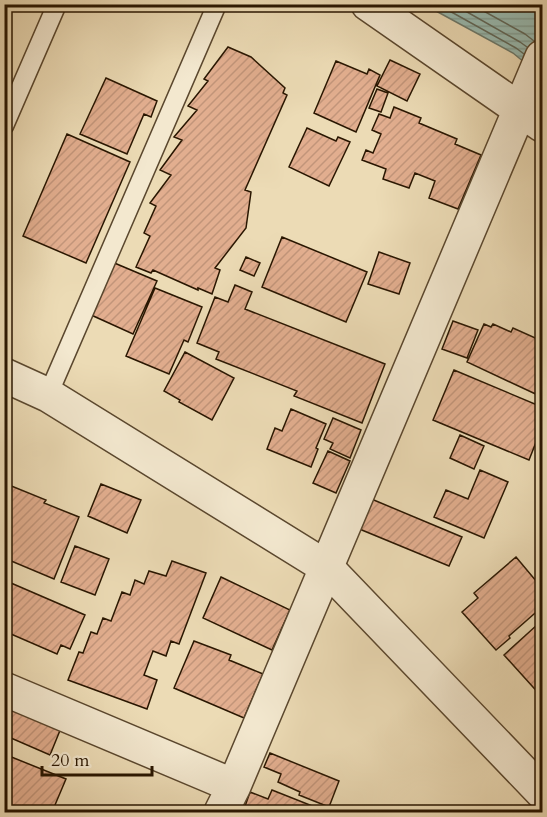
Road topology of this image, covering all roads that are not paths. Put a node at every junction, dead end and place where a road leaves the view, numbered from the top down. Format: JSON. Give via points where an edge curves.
{"nodes":[{"id":1,"x":57,"y":4,"type":"edge"},
{"id":2,"x":217,"y":4,"type":"edge"},
{"id":3,"x":368,"y":4,"type":"edge"},
{"id":4,"x":534,"y":94,"type":"edge"},
{"id":5,"x":4,"y":126,"type":"edge"},
{"id":6,"x":4,"y":375,"type":"edge"},
{"id":7,"x":48,"y":395,"type":"junction"},
{"id":8,"x":326,"y":567,"type":"junction"},
{"id":9,"x":4,"y":689,"type":"edge"},
{"id":10,"x":543,"y":792,"type":"edge"},
{"id":11,"x":228,"y":799,"type":"edge"}],
"edges":[{"from":1,"to":5,"type":"lane"},
{"from":2,"to":7,"type":"lane"},
{"from":3,"to":4,"type":"street"},
{"from":4,"to":8,"type":"street"},
{"from":6,"to":7,"type":"street"},
{"from":7,"to":8,"type":"street"},
{"from":8,"to":10,"type":"street"},
{"from":8,"to":11,"type":"street"},
{"from":9,"to":11,"type":"street"}]}
